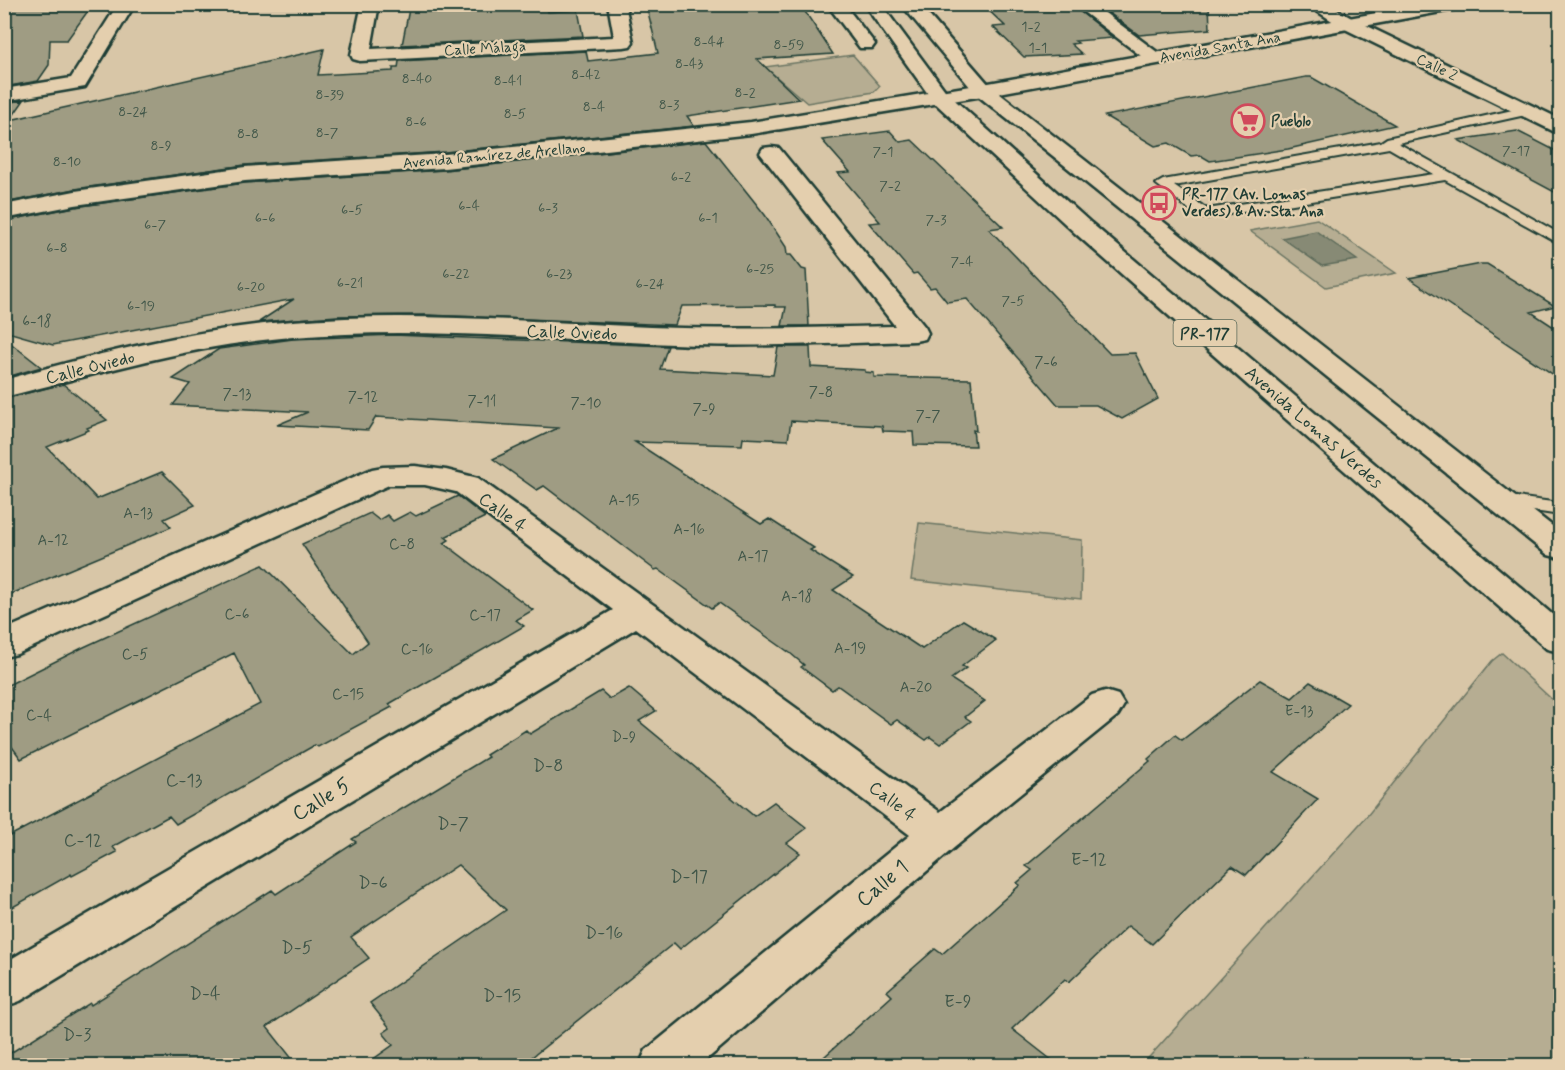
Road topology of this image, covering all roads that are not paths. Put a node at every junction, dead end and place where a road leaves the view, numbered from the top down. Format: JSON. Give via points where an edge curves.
{"nodes":[{"id":1,"x":127,"y":4,"type":"edge"},
{"id":2,"x":371,"y":4,"type":"edge"},
{"id":3,"x":616,"y":4,"type":"edge"},
{"id":4,"x":835,"y":4,"type":"edge"},
{"id":5,"x":872,"y":4,"type":"edge"},
{"id":6,"x":909,"y":4,"type":"edge"},
{"id":7,"x":1081,"y":4,"type":"edge"},
{"id":8,"x":1314,"y":4,"type":"edge"},
{"id":9,"x":1457,"y":4,"type":"edge"},
{"id":10,"x":1349,"y":24,"type":"junction"},
{"id":11,"x":866,"y":44,"type":"dead end"},
{"id":12,"x":1156,"y":58,"type":"junction"},
{"id":13,"x":983,"y":90,"type":"junction"},
{"id":14,"x":4,"y":95,"type":"edge"},
{"id":15,"x":940,"y":97,"type":"junction"},
{"id":16,"x":1560,"y":103,"type":"edge"},
{"id":17,"x":1526,"y":111,"type":"junction"},
{"id":18,"x":1560,"y":127,"type":"edge"},
{"id":19,"x":1391,"y":144,"type":"junction"},
{"id":20,"x":771,"y":153,"type":"dead end"},
{"id":21,"x":1448,"y":176,"type":"junction"},
{"id":22,"x":4,"y":212,"type":"edge"},
{"id":23,"x":1560,"y":240,"type":"edge"},
{"id":24,"x":4,"y":389,"type":"edge"},
{"id":25,"x":1501,"y":501,"type":"junction"},
{"id":26,"x":1560,"y":509,"type":"edge"},
{"id":27,"x":1560,"y":548,"type":"edge"},
{"id":28,"x":638,"y":611,"type":"junction"},
{"id":29,"x":1560,"y":640,"type":"edge"},
{"id":30,"x":4,"y":645,"type":"edge"},
{"id":31,"x":1105,"y":705,"type":"dead end"},
{"id":32,"x":940,"y":835,"type":"junction"},
{"id":33,"x":4,"y":987,"type":"edge"},
{"id":34,"x":663,"y":1065,"type":"edge"}],
"edges":[{"from":1,"to":14,"type":"main road","via":[[78,82]]},
{"from":2,"to":3,"type":"main road","name":"Calle Málaga","via":[[360,55],[624,42]]},
{"from":4,"to":11,"type":"main road"},
{"from":5,"to":15,"type":"main road","name":"Avenida Lomas Verdes","number":"PR-177"},
{"from":6,"to":13,"type":"main road","number":"PR-177"},
{"from":7,"to":12,"type":"main road"},
{"from":8,"to":10,"type":"main road","name":"Calle 2"},
{"from":9,"to":10,"type":"main road","name":"Avenida Santa Ana"},
{"from":10,"to":12,"type":"main road","name":"Avenida Santa Ana"},
{"from":10,"to":17,"type":"main road","name":"Calle 2"},
{"from":12,"to":13,"type":"main road","name":"Avenida Santa Ana"},
{"from":13,"to":15,"type":"main road","name":"Avenida Ramírez de Arellano"},
{"from":13,"to":25,"type":"main road","number":"PR-177"},
{"from":15,"to":22,"type":"main road","name":"Avenida Ramírez de Arellano","via":[[741,129],[445,161],[244,174]]},
{"from":15,"to":29,"type":"main road","name":"Avenida Lomas Verdes","number":"PR-177","via":[[1083,228]]},
{"from":16,"to":17,"type":"main road"},
{"from":17,"to":18,"type":"main road","name":"Calle 2"},
{"from":17,"to":19,"type":"lane","via":[[1387,142]]},
{"from":19,"to":21,"type":"lane"},
{"from":19,"to":21,"type":"lane","via":[[1163,184],[1204,214]]},
{"from":20,"to":24,"type":"main road","name":"Calle Oviedo","via":[[915,333],[702,337],[379,324],[202,342]]},
{"from":21,"to":23,"type":"lane"},
{"from":25,"to":26,"type":"lane"},
{"from":25,"to":27,"type":"main road","number":"PR-177"},
{"from":28,"to":30,"type":"main road","name":"Calle 4","via":[[467,485],[412,474],[383,476]]},
{"from":28,"to":32,"type":"main road","name":"Calle 4"},
{"from":28,"to":33,"type":"main road","name":"Calle 5"},
{"from":31,"to":32,"type":"main road","name":"Calle 1"},
{"from":32,"to":34,"type":"main road","name":"Calle 1"}]}
